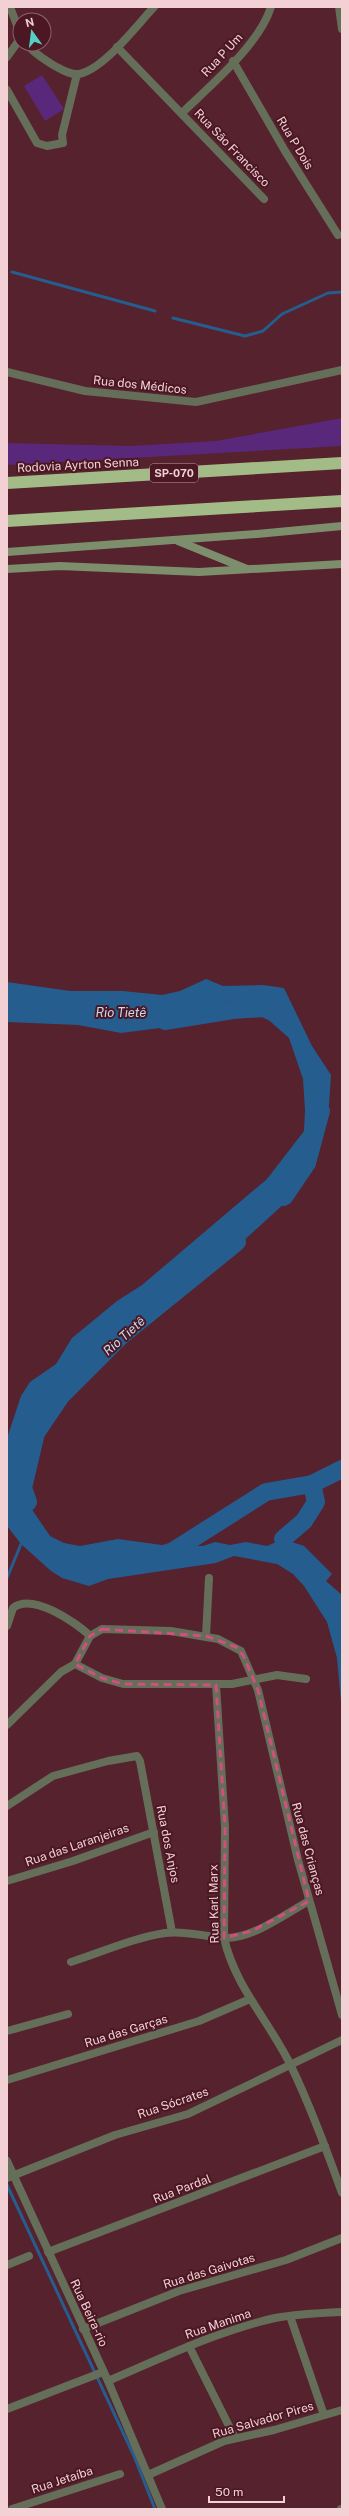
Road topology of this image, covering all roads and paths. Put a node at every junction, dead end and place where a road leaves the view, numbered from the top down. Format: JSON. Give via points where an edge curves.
{"nodes":[{"id":1,"x":154,"y":7,"type":"edge"},
{"id":2,"x":271,"y":7,"type":"edge"},
{"id":3,"x":338,"y":7,"type":"edge"},
{"id":4,"x":342,"y":29,"type":"edge"},
{"id":5,"x":117,"y":47,"type":"junction"},
{"id":6,"x":37,"y":52,"type":"edge"},
{"id":7,"x":234,"y":61,"type":"junction"},
{"id":8,"x":77,"y":74,"type":"junction"},
{"id":9,"x":7,"y":90,"type":"edge"},
{"id":10,"x":182,"y":113,"type":"junction"},
{"id":11,"x":264,"y":199,"type":"dead end"},
{"id":12,"x":338,"y":235,"type":"dead end"},
{"id":13,"x":342,"y":370,"type":"edge"},
{"id":14,"x":7,"y":372,"type":"edge"},
{"id":15,"x":342,"y":464,"type":"edge"},
{"id":16,"x":7,"y":483,"type":"edge"},
{"id":17,"x":342,"y":501,"type":"edge"},
{"id":18,"x":7,"y":520,"type":"edge"},
{"id":19,"x":342,"y":526,"type":"edge"},
{"id":20,"x":175,"y":540,"type":"junction"},
{"id":21,"x":7,"y":552,"type":"edge"},
{"id":22,"x":342,"y":564,"type":"edge"},
{"id":23,"x":7,"y":569,"type":"edge"},
{"id":24,"x":250,"y":570,"type":"junction"},
{"id":25,"x":209,"y":1578,"type":"dead end"},
{"id":26,"x":7,"y":1626,"type":"edge"},
{"id":27,"x":90,"y":1636,"type":"junction"},
{"id":28,"x":206,"y":1636,"type":"junction"},
{"id":29,"x":75,"y":1664,"type":"junction"},
{"id":30,"x":306,"y":1679,"type":"dead end"},
{"id":31,"x":255,"y":1684,"type":"junction"},
{"id":32,"x":216,"y":1685,"type":"junction"},
{"id":33,"x":7,"y":1724,"type":"edge"},
{"id":34,"x":7,"y":1806,"type":"edge"},
{"id":35,"x":154,"y":1832,"type":"junction"},
{"id":36,"x":7,"y":1881,"type":"edge"},
{"id":37,"x":309,"y":1901,"type":"junction"},
{"id":38,"x":172,"y":1932,"type":"junction"},
{"id":39,"x":224,"y":1938,"type":"junction"},
{"id":40,"x":71,"y":1962,"type":"dead end"},
{"id":41,"x":250,"y":1999,"type":"junction"},
{"id":42,"x":68,"y":2014,"type":"dead end"},
{"id":43,"x":342,"y":2014,"type":"edge"},
{"id":44,"x":7,"y":2030,"type":"edge"},
{"id":45,"x":342,"y":2040,"type":"edge"},
{"id":46,"x":291,"y":2065,"type":"junction"},
{"id":47,"x":7,"y":2080,"type":"edge"},
{"id":48,"x":325,"y":2146,"type":"junction"},
{"id":49,"x":7,"y":2161,"type":"edge"},
{"id":50,"x":10,"y":2177,"type":"edge"},
{"id":51,"x":342,"y":2193,"type":"edge"},
{"id":52,"x":342,"y":2238,"type":"edge"},
{"id":53,"x":48,"y":2252,"type":"junction"},
{"id":54,"x":29,"y":2256,"type":"dead end"},
{"id":55,"x":7,"y":2265,"type":"edge"},
{"id":56,"x":342,"y":2312,"type":"edge"},
{"id":57,"x":290,"y":2316,"type":"junction"},
{"id":58,"x":83,"y":2329,"type":"junction"},
{"id":59,"x":189,"y":2346,"type":"junction"},
{"id":60,"x":101,"y":2373,"type":"junction"},
{"id":61,"x":108,"y":2381,"type":"junction"},
{"id":62,"x":7,"y":2409,"type":"edge"},
{"id":63,"x":342,"y":2410,"type":"edge"},
{"id":64,"x":324,"y":2415,"type":"junction"},
{"id":65,"x":235,"y":2438,"type":"junction"},
{"id":66,"x":120,"y":2474,"type":"dead end"},
{"id":67,"x":148,"y":2475,"type":"junction"},
{"id":68,"x":7,"y":2502,"type":"edge"},
{"id":69,"x":11,"y":2509,"type":"edge"},
{"id":70,"x":162,"y":2509,"type":"edge"}],
"edges":[{"from":1,"to":5,"type":"street"},
{"from":2,"to":7,"type":"street","name":"Rua P Um","via":[[267,19]]},
{"from":3,"to":4,"type":"street"},
{"from":5,"to":8,"type":"street","via":[[95,67]]},
{"from":5,"to":10,"type":"street","name":"Rua São Francisco"},
{"from":6,"to":8,"type":"street","via":[[66,72]]},
{"from":7,"to":10,"type":"street","name":"Rua P Um"},
{"from":7,"to":12,"type":"street","name":"Rua P Dois","via":[[285,151]]},
{"from":8,"to":9,"type":"street","via":[[62,135],[63,143],[48,146],[37,143]]},
{"from":10,"to":11,"type":"street","name":"Rua São Francisco"},
{"from":13,"to":14,"type":"street","name":"Rua dos Médicos","via":[[196,402],[85,391]]},
{"from":15,"to":16,"type":"highway","name":"Rodovia Ayrton Senna","number":"SP-070"},
{"from":17,"to":18,"type":"highway"},
{"from":19,"to":20,"type":"street"},
{"from":20,"to":21,"type":"street"},
{"from":20,"to":24,"type":"street"},
{"from":22,"to":24,"type":"street"},
{"from":23,"to":24,"type":"street","via":[[60,566],[199,572]]},
{"from":25,"to":28,"type":"street"},
{"from":26,"to":27,"type":"street","via":[[16,1606],[32,1605],[64,1616],[79,1625]]},
{"from":27,"to":28,"type":"street","name":"Rua das Crianças","via":[[102,1628],[171,1631]]},
{"from":27,"to":29,"type":"street"},
{"from":28,"to":31,"type":"street","name":"Rua das Crianças","via":[[241,1651]]},
{"from":29,"to":32,"type":"street","via":[[117,1683]]},
{"from":29,"to":33,"type":"street","via":[[61,1672]]},
{"from":30,"to":31,"type":"street","via":[[277,1675]]},
{"from":31,"to":32,"type":"street"},
{"from":31,"to":37,"type":"street","name":"Rua das Crianças"},
{"from":32,"to":39,"type":"street","name":"Rua Karl Marx","via":[[226,1827]]},
{"from":34,"to":35,"type":"street","name":"Rua dos Anjos","via":[[44,1781],[63,1772],[134,1756],[140,1761]]},
{"from":35,"to":36,"type":"street","name":"Rua das Laranjeiras"},
{"from":35,"to":38,"type":"street","name":"Rua dos Anjos"},
{"from":37,"to":39,"type":"street","via":[[252,1931]]},
{"from":37,"to":43,"type":"street","name":"Rua das Crianças"},
{"from":38,"to":39,"type":"street"},
{"from":38,"to":40,"type":"street","via":[[151,1936]]},
{"from":39,"to":41,"type":"street","name":"Rua Karl Marx","via":[[233,1966]]},
{"from":41,"to":46,"type":"street","name":"Rua Karl Marx"},
{"from":41,"to":47,"type":"street","name":"Rua das Garças","via":[[198,2021]]},
{"from":42,"to":44,"type":"street"},
{"from":45,"to":46,"type":"street","name":"Rua Sócrates"},
{"from":46,"to":48,"type":"street","name":"Rua Karl Marx"},
{"from":46,"to":50,"type":"street","name":"Rua Sócrates","via":[[188,2114],[115,2135]]},
{"from":48,"to":51,"type":"street","name":"Rua Karl Marx"},
{"from":48,"to":53,"type":"street","name":"Rua Pardal"},
{"from":49,"to":50,"type":"street","name":"Rua Beira-rio"},
{"from":50,"to":53,"type":"street","name":"Rua Beira-rio"},
{"from":52,"to":58,"type":"street","name":"Rua das Gaivotas","via":[[286,2260],[179,2291]]},
{"from":53,"to":58,"type":"street","name":"Rua Beira-rio"},
{"from":54,"to":55,"type":"street"},
{"from":56,"to":57,"type":"street","name":"Rua Manima"},
{"from":57,"to":59,"type":"street","name":"Rua Manima","via":[[253,2324]]},
{"from":57,"to":64,"type":"street"},
{"from":58,"to":60,"type":"street","name":"Rua Beira-rio"},
{"from":59,"to":61,"type":"street","name":"Rua Manima"},
{"from":59,"to":65,"type":"street"},
{"from":60,"to":61,"type":"street","name":"Rua Beira-rio"},
{"from":60,"to":62,"type":"street"},
{"from":61,"to":67,"type":"street","name":"Rua Beira-rio"},
{"from":63,"to":64,"type":"street","name":"Rua Salvador Pires"},
{"from":64,"to":65,"type":"street","name":"Rua Salvador Pires","via":[[274,2430]]},
{"from":65,"to":67,"type":"street","name":"Rua Salvador Pires"},
{"from":66,"to":69,"type":"street","name":"Rua Jetaíba"},
{"from":67,"to":70,"type":"street","name":"Rua Beira-rio"},
{"from":68,"to":69,"type":"street"}]}
